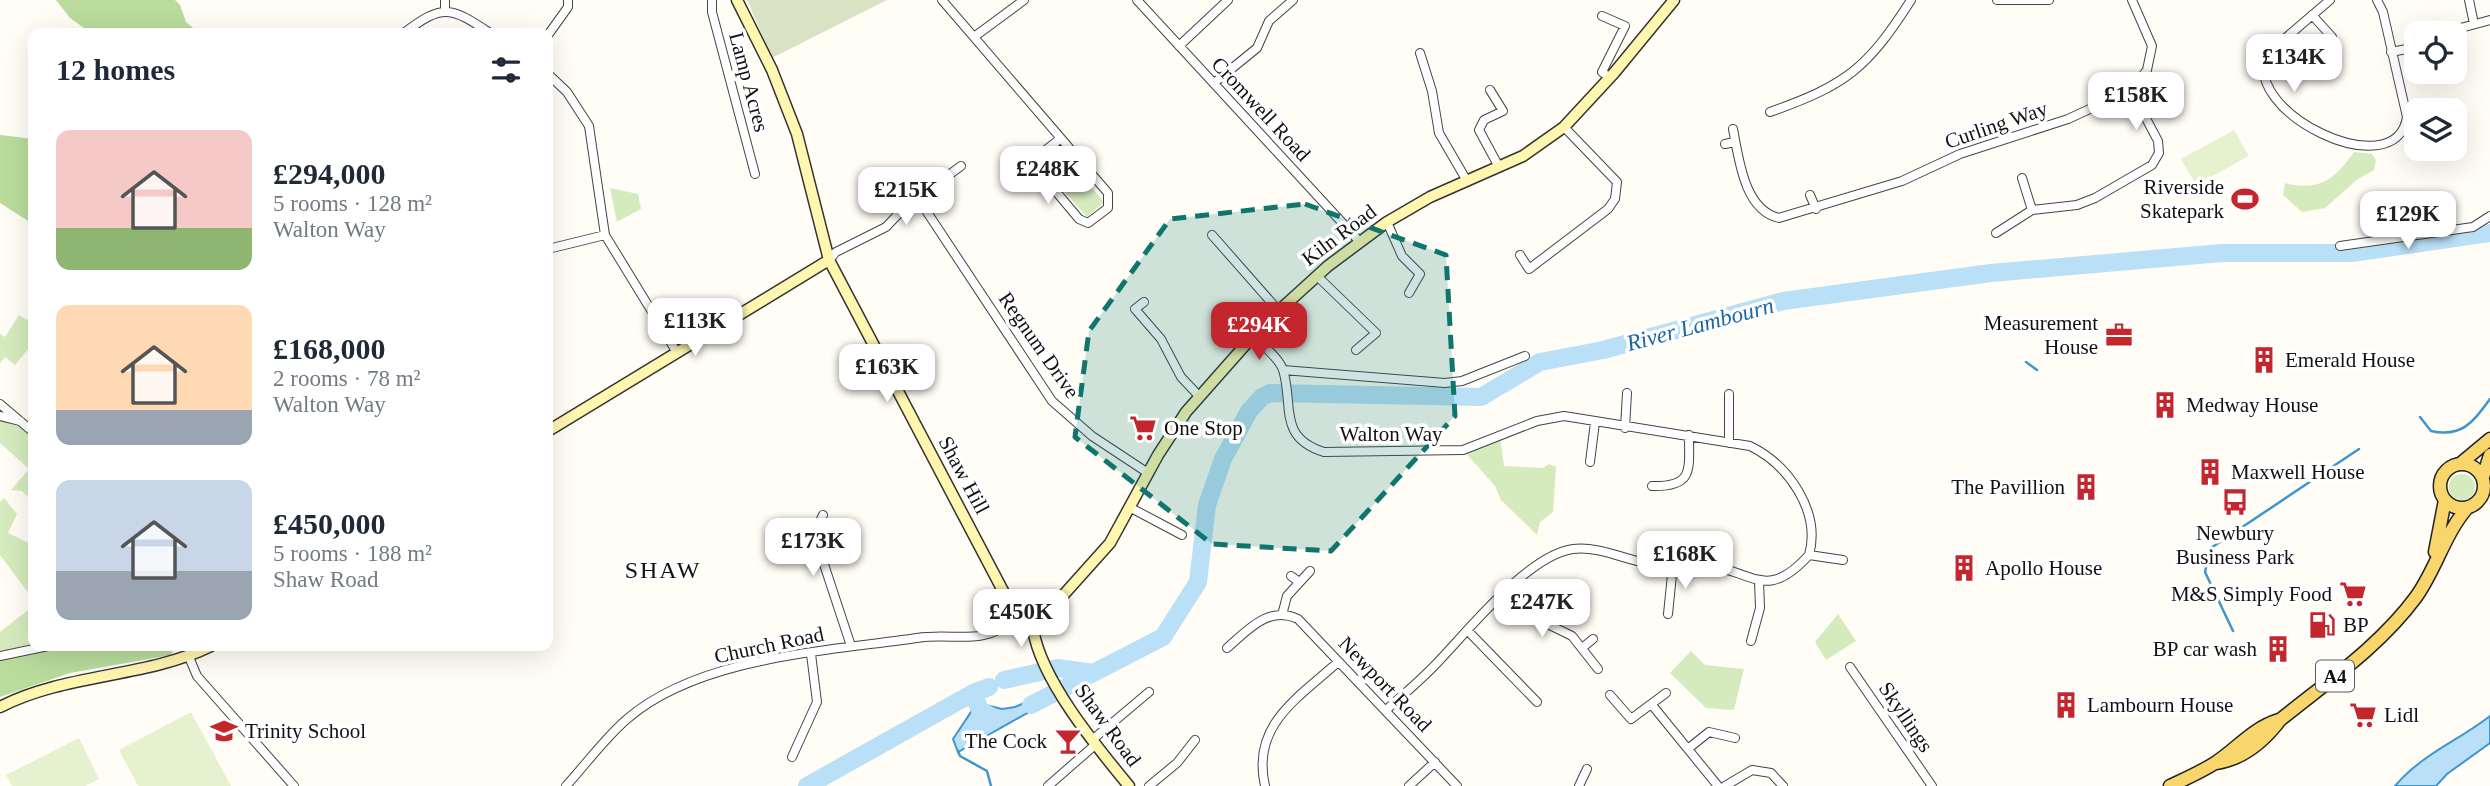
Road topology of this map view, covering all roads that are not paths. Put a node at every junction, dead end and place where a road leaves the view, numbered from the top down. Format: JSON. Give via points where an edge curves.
{"nodes":[{"id":1,"x":445,"y":0,"type":"edge"},
{"id":2,"x":568,"y":0,"type":"edge"},
{"id":3,"x":712,"y":0,"type":"edge"},
{"id":4,"x":737,"y":0,"type":"edge"},
{"id":5,"x":942,"y":0,"type":"edge"},
{"id":6,"x":1024,"y":0,"type":"edge"},
{"id":7,"x":1137,"y":0,"type":"edge"},
{"id":8,"x":1228,"y":0,"type":"edge"},
{"id":9,"x":1293,"y":0,"type":"edge"},
{"id":10,"x":1674,"y":0,"type":"edge"},
{"id":11,"x":1910,"y":0,"type":"edge"},
{"id":12,"x":1997,"y":0,"type":"edge"},
{"id":13,"x":2049,"y":0,"type":"edge"},
{"id":14,"x":2132,"y":0,"type":"edge"},
{"id":15,"x":2330,"y":0,"type":"edge"},
{"id":16,"x":2376,"y":0,"type":"edge"},
{"id":17,"x":2469,"y":0,"type":"edge"},
{"id":18,"x":445,"y":10,"type":"junction"},
{"id":19,"x":2312,"y":15,"type":"junction"},
{"id":20,"x":1602,"y":16,"type":"dead end"},
{"id":21,"x":2490,"y":20,"type":"edge"},
{"id":22,"x":2474,"y":24,"type":"junction"},
{"id":23,"x":2467,"y":26,"type":"edge"},
{"id":24,"x":410,"y":28,"type":"edge"},
{"id":25,"x":483,"y":28,"type":"edge"},
{"id":26,"x":553,"y":28,"type":"edge"},
{"id":27,"x":974,"y":37,"type":"junction"},
{"id":28,"x":1179,"y":46,"type":"junction"},
{"id":29,"x":2333,"y":46,"type":"dead end"},
{"id":30,"x":2404,"y":50,"type":"edge"},
{"id":31,"x":2391,"y":52,"type":"junction"},
{"id":32,"x":1420,"y":53,"type":"dead end"},
{"id":33,"x":1610,"y":78,"type":"junction"},
{"id":34,"x":553,"y":79,"type":"edge"},
{"id":35,"x":1214,"y":83,"type":"junction"},
{"id":36,"x":1490,"y":90,"type":"dead end"},
{"id":37,"x":2131,"y":90,"type":"junction"},
{"id":38,"x":1780,"y":96,"type":"dead end"},
{"id":39,"x":1783,"y":107,"type":"junction"},
{"id":40,"x":1770,"y":112,"type":"dead end"},
{"id":41,"x":1564,"y":127,"type":"junction"},
{"id":42,"x":1733,"y":130,"type":"dead end"},
{"id":43,"x":1060,"y":139,"type":"junction"},
{"id":44,"x":1735,"y":142,"type":"junction"},
{"id":45,"x":1725,"y":144,"type":"dead end"},
{"id":46,"x":961,"y":166,"type":"dead end"},
{"id":47,"x":1499,"y":167,"type":"junction"},
{"id":48,"x":755,"y":174,"type":"dead end"},
{"id":49,"x":2022,"y":178,"type":"dead end"},
{"id":50,"x":1467,"y":181,"type":"junction"},
{"id":51,"x":1810,"y":195,"type":"dead end"},
{"id":52,"x":1816,"y":209,"type":"junction"},
{"id":53,"x":2032,"y":210,"type":"junction"},
{"id":54,"x":927,"y":212,"type":"dead end"},
{"id":55,"x":2490,"y":216,"type":"edge"},
{"id":56,"x":1387,"y":222,"type":"junction"},
{"id":57,"x":1996,"y":233,"type":"dead end"},
{"id":58,"x":605,"y":234,"type":"junction"},
{"id":59,"x":1212,"y":235,"type":"dead end"},
{"id":60,"x":1360,"y":242,"type":"junction"},
{"id":61,"x":2340,"y":246,"type":"dead end"},
{"id":62,"x":553,"y":248,"type":"edge"},
{"id":63,"x":1520,"y":255,"type":"dead end"},
{"id":64,"x":829,"y":260,"type":"junction"},
{"id":65,"x":1317,"y":276,"type":"junction"},
{"id":66,"x":1409,"y":293,"type":"dead end"},
{"id":67,"x":1144,"y":302,"type":"dead end"},
{"id":68,"x":1278,"y":310,"type":"junction"},
{"id":69,"x":1171,"y":333,"type":"dead end"},
{"id":70,"x":1255,"y":337,"type":"junction"},
{"id":71,"x":1161,"y":339,"type":"junction"},
{"id":72,"x":1356,"y":350,"type":"dead end"},
{"id":73,"x":676,"y":351,"type":"junction"},
{"id":74,"x":1525,"y":356,"type":"dead end"},
{"id":75,"x":1284,"y":373,"type":"junction"},
{"id":76,"x":1627,"y":393,"type":"dead end"},
{"id":77,"x":1729,"y":394,"type":"dead end"},
{"id":78,"x":1198,"y":395,"type":"junction"},
{"id":79,"x":0,"y":404,"type":"edge"},
{"id":80,"x":0,"y":416,"type":"edge"},
{"id":81,"x":20,"y":421,"type":"junction"},
{"id":82,"x":1595,"y":422,"type":"junction"},
{"id":83,"x":28,"y":428,"type":"edge"},
{"id":84,"x":553,"y":428,"type":"edge"},
{"id":85,"x":1625,"y":428,"type":"junction"},
{"id":86,"x":1689,"y":435,"type":"junction"},
{"id":87,"x":2490,"y":439,"type":"edge"},
{"id":88,"x":1729,"y":443,"type":"junction"},
{"id":89,"x":2490,"y":455,"type":"edge"},
{"id":90,"x":1590,"y":463,"type":"dead end"},
{"id":91,"x":2460,"y":464,"type":"junction"},
{"id":92,"x":1148,"y":473,"type":"junction"},
{"id":93,"x":2483,"y":477,"type":"junction"},
{"id":94,"x":1652,"y":486,"type":"dead end"},
{"id":95,"x":2445,"y":500,"type":"junction"},
{"id":96,"x":1131,"y":508,"type":"junction"},
{"id":97,"x":2467,"y":508,"type":"junction"},
{"id":98,"x":823,"y":515,"type":"dead end"},
{"id":99,"x":1182,"y":535,"type":"dead end"},
{"id":100,"x":1809,"y":555,"type":"junction"},
{"id":101,"x":1843,"y":561,"type":"dead end"},
{"id":102,"x":2434,"y":562,"type":"junction"},
{"id":103,"x":1673,"y":565,"type":"junction"},
{"id":104,"x":1310,"y":571,"type":"dead end"},
{"id":105,"x":1291,"y":576,"type":"dead end"},
{"id":106,"x":1759,"y":581,"type":"junction"},
{"id":107,"x":1299,"y":582,"type":"junction"},
{"id":108,"x":1504,"y":593,"type":"junction"},
{"id":109,"x":1668,"y":614,"type":"dead end"},
{"id":110,"x":1282,"y":615,"type":"junction"},
{"id":111,"x":1014,"y":620,"type":"junction"},
{"id":112,"x":1033,"y":629,"type":"junction"},
{"id":113,"x":1467,"y":630,"type":"junction"},
{"id":114,"x":1593,"y":639,"type":"dead end"},
{"id":115,"x":1751,"y":641,"type":"dead end"},
{"id":116,"x":851,"y":646,"type":"junction"},
{"id":117,"x":1227,"y":648,"type":"dead end"},
{"id":118,"x":1582,"y":648,"type":"junction"},
{"id":119,"x":28,"y":650,"type":"edge"},
{"id":120,"x":201,"y":651,"type":"edge"},
{"id":121,"x":811,"y":654,"type":"junction"},
{"id":122,"x":0,"y":656,"type":"edge"},
{"id":123,"x":189,"y":657,"type":"junction"},
{"id":124,"x":1338,"y":662,"type":"junction"},
{"id":125,"x":1850,"y":667,"type":"dead end"},
{"id":126,"x":1598,"y":669,"type":"dead end"},
{"id":127,"x":1149,"y":692,"type":"dead end"},
{"id":128,"x":1666,"y":693,"type":"dead end"},
{"id":129,"x":1610,"y":695,"type":"dead end"},
{"id":130,"x":1537,"y":702,"type":"dead end"},
{"id":131,"x":1652,"y":705,"type":"junction"},
{"id":132,"x":0,"y":707,"type":"edge"},
{"id":133,"x":1386,"y":710,"type":"junction"},
{"id":134,"x":1735,"y":738,"type":"dead end"},
{"id":135,"x":1195,"y":740,"type":"dead end"},
{"id":136,"x":1093,"y":742,"type":"junction"},
{"id":137,"x":1689,"y":748,"type":"junction"},
{"id":138,"x":792,"y":757,"type":"dead end"},
{"id":139,"x":1435,"y":762,"type":"junction"},
{"id":140,"x":1587,"y":769,"type":"dead end"},
{"id":141,"x":294,"y":786,"type":"edge"},
{"id":142,"x":566,"y":786,"type":"edge"},
{"id":143,"x":1048,"y":786,"type":"edge"},
{"id":144,"x":1129,"y":786,"type":"edge"},
{"id":145,"x":1149,"y":786,"type":"edge"},
{"id":146,"x":1265,"y":786,"type":"edge"},
{"id":147,"x":1409,"y":786,"type":"edge"},
{"id":148,"x":1457,"y":786,"type":"edge"},
{"id":149,"x":1571,"y":786,"type":"edge"},
{"id":150,"x":1578,"y":786,"type":"edge"},
{"id":151,"x":1718,"y":786,"type":"edge"},
{"id":152,"x":1725,"y":786,"type":"edge"},
{"id":153,"x":1783,"y":786,"type":"edge"},
{"id":154,"x":1932,"y":786,"type":"edge"},
{"id":155,"x":2170,"y":786,"type":"edge"}],
"edges":[{"from":1,"to":18,"type":"street"},
{"from":2,"to":26,"type":"street"},
{"from":3,"to":48,"type":"street","name":"Lamp Acres"},
{"from":4,"to":64,"type":"street","name":"Shaw Hill","via":[[797,134]]},
{"from":5,"to":27,"type":"street"},
{"from":6,"to":27,"type":"street"},
{"from":7,"to":28,"type":"street","name":"Cromwell Road"},
{"from":8,"to":28,"type":"street"},
{"from":9,"to":35,"type":"street","via":[[1269,21],[1257,48]]},
{"from":10,"to":33,"type":"street","name":"Kiln Road"},
{"from":11,"to":39,"type":"street","via":[[1857,71],[1825,92]]},
{"from":12,"to":13,"type":"street"},
{"from":14,"to":37,"type":"street","via":[[2152,46],[2147,70]]},
{"from":15,"to":19,"type":"street"},
{"from":16,"to":31,"type":"street"},
{"from":17,"to":22,"type":"street"},
{"from":18,"to":24,"type":"street","via":[[427,15]]},
{"from":18,"to":25,"type":"street","via":[[458,12]]},
{"from":19,"to":29,"type":"street","via":[[2332,37]]},
{"from":19,"to":31,"type":"street","via":[[2264,60],[2265,82],[2292,115],[2328,139],[2377,144],[2404,127],[2407,117]]},
{"from":20,"to":33,"type":"street","via":[[1625,26],[1602,72]]},
{"from":21,"to":22,"type":"street"},
{"from":22,"to":23,"type":"street"},
{"from":27,"to":43,"type":"street"},
{"from":28,"to":35,"type":"street","name":"Cromwell Road"},
{"from":30,"to":31,"type":"street"},
{"from":32,"to":50,"type":"street","via":[[1433,91],[1439,133]]},
{"from":33,"to":41,"type":"street","name":"Kiln Road"},
{"from":34,"to":58,"type":"street","via":[[589,126]]},
{"from":35,"to":60,"type":"street","name":"Cromwell Road"},
{"from":36,"to":47,"type":"street","via":[[1503,111],[1484,120],[1479,130]]},
{"from":37,"to":52,"type":"street","name":"Curling Way","via":[[2068,119]]},
{"from":37,"to":53,"type":"street","via":[[2158,141],[2159,153],[2152,165],[2077,205]]},
{"from":38,"to":39,"type":"street"},
{"from":39,"to":40,"type":"street"},
{"from":41,"to":47,"type":"street","name":"Kiln Road"},
{"from":41,"to":63,"type":"street","via":[[1617,182],[1615,199],[1529,269]]},
{"from":42,"to":44,"type":"street","name":"Curling Way"},
{"from":43,"to":43,"type":"street","via":[[1038,156],[1037,169],[1079,219],[1088,223],[1105,212],[1110,198]]},
{"from":44,"to":45,"type":"street"},
{"from":44,"to":52,"type":"street","name":"Curling Way","via":[[1759,209],[1779,218]]},
{"from":46,"to":64,"type":"street","via":[[905,207],[886,227]]},
{"from":47,"to":50,"type":"street","name":"Kiln Road"},
{"from":49,"to":53,"type":"street"},
{"from":50,"to":56,"type":"street","name":"Kiln Road"},
{"from":51,"to":52,"type":"street"},
{"from":53,"to":57,"type":"street"},
{"from":54,"to":92,"type":"street","name":"Regnum Drive","via":[[1052,401],[1092,436]]},
{"from":55,"to":61,"type":"street","via":[[2473,227]]},
{"from":56,"to":60,"type":"street","name":"Kiln Road"},
{"from":56,"to":66,"type":"street","via":[[1402,256],[1420,274]]},
{"from":58,"to":62,"type":"street"},
{"from":58,"to":73,"type":"street"},
{"from":59,"to":68,"type":"street"},
{"from":60,"to":65,"type":"street","name":"Kiln Road"},
{"from":64,"to":73,"type":"street"},
{"from":64,"to":111,"type":"street","name":"Shaw Hill","via":[[1012,608]]},
{"from":65,"to":68,"type":"street","name":"Kiln Road"},
{"from":65,"to":72,"type":"street","via":[[1376,333]]},
{"from":67,"to":71,"type":"street","via":[[1135,309]]},
{"from":68,"to":70,"type":"street","name":"Kiln Road"},
{"from":69,"to":71,"type":"street"},
{"from":70,"to":75,"type":"street"},
{"from":70,"to":78,"type":"street","name":"Kiln Road"},
{"from":71,"to":78,"type":"street","via":[[1181,377]]},
{"from":73,"to":84,"type":"street"},
{"from":74,"to":75,"type":"street","via":[[1462,381],[1445,383]]},
{"from":75,"to":82,"type":"street","name":"Walton Way","via":[[1289,420],[1313,447],[1333,453],[1454,451],[1548,417]]},
{"from":76,"to":85,"type":"street"},
{"from":77,"to":88,"type":"street"},
{"from":78,"to":92,"type":"street","name":"Kiln Road"},
{"from":79,"to":81,"type":"street"},
{"from":80,"to":81,"type":"street"},
{"from":81,"to":83,"type":"street"},
{"from":82,"to":85,"type":"street","name":"Walton Way"},
{"from":82,"to":90,"type":"street"},
{"from":85,"to":86,"type":"street","name":"Walton Way"},
{"from":86,"to":88,"type":"street","name":"Walton Way"},
{"from":86,"to":94,"type":"street","via":[[1688,473],[1683,482]]},
{"from":87,"to":91,"type":"main road","number":"A4"},
{"from":88,"to":100,"type":"street","name":"Walton Way","via":[[1764,453],[1805,503],[1813,525]]},
{"from":89,"to":93,"type":"main road","number":"A4"},
{"from":91,"to":93,"type":"main road","via":[[2473,467]]},
{"from":91,"to":95,"type":"main road","number":"A4","via":[[2447,470],[2441,480]]},
{"from":92,"to":96,"type":"street","name":"Kiln Road"},
{"from":93,"to":97,"type":"main road","number":"A4","via":[[2482,496]]},
{"from":95,"to":97,"type":"main road"},
{"from":95,"to":102,"type":"main road","number":"A4"},
{"from":96,"to":99,"type":"street"},
{"from":96,"to":112,"type":"street","name":"Kiln Road","via":[[1110,543]]},
{"from":97,"to":102,"type":"main road","number":"A4"},
{"from":98,"to":116,"type":"street","via":[[814,534]]},
{"from":100,"to":101,"type":"street"},
{"from":100,"to":106,"type":"street","via":[[1787,575]]},
{"from":102,"to":155,"type":"main road","number":"A4","via":[[2415,598],[2388,629],[2280,720],[2264,725],[2216,762]]},
{"from":103,"to":106,"type":"street","via":[[1706,564]]},
{"from":103,"to":108,"type":"street","via":[[1573,549],[1552,555]]},
{"from":103,"to":109,"type":"street"},
{"from":104,"to":107,"type":"street"},
{"from":105,"to":107,"type":"street"},
{"from":106,"to":115,"type":"street","via":[[1760,608]]},
{"from":107,"to":110,"type":"street","via":[[1284,602]]},
{"from":108,"to":113,"type":"street"},
{"from":108,"to":118,"type":"street","via":[[1527,614],[1564,629]]},
{"from":110,"to":117,"type":"street","via":[[1259,620]]},
{"from":110,"to":124,"type":"street","name":"Newport Road","via":[[1298,619]]},
{"from":111,"to":112,"type":"street"},
{"from":111,"to":116,"type":"street","name":"Church Road","via":[[990,636]]},
{"from":112,"to":136,"type":"street","name":"Shaw Road","via":[[1043,660]]},
{"from":113,"to":130,"type":"street"},
{"from":113,"to":133,"type":"street"},
{"from":114,"to":118,"type":"street"},
{"from":116,"to":121,"type":"street","name":"Church Road"},
{"from":118,"to":126,"type":"street"},
{"from":119,"to":122,"type":"street"},
{"from":120,"to":123,"type":"street"},
{"from":121,"to":138,"type":"street","via":[[817,702]]},
{"from":121,"to":142,"type":"street","name":"Church Road","via":[[739,666],[683,685],[628,718]]},
{"from":123,"to":132,"type":"street","via":[[67,683]]},
{"from":123,"to":141,"type":"street","via":[[197,676]]},
{"from":124,"to":133,"type":"street","name":"Newport Road"},
{"from":124,"to":146,"type":"street","via":[[1280,714],[1269,731],[1262,750]]},
{"from":125,"to":154,"type":"street","name":"Skyllings"},
{"from":127,"to":136,"type":"street"},
{"from":128,"to":131,"type":"street"},
{"from":129,"to":131,"type":"street","via":[[1631,719]]},
{"from":131,"to":137,"type":"street"},
{"from":133,"to":139,"type":"street","name":"Newport Road"},
{"from":134,"to":137,"type":"street","via":[[1709,732]]},
{"from":135,"to":145,"type":"street","via":[[1177,763]]},
{"from":136,"to":143,"type":"street"},
{"from":136,"to":144,"type":"street","name":"Shaw Road"},
{"from":137,"to":151,"type":"street"},
{"from":139,"to":147,"type":"street"},
{"from":139,"to":148,"type":"street","name":"Newport Road"},
{"from":140,"to":150,"type":"street"},
{"from":149,"to":150,"type":"street"},
{"from":152,"to":153,"type":"street","via":[[1752,770],[1771,773]]}]}
